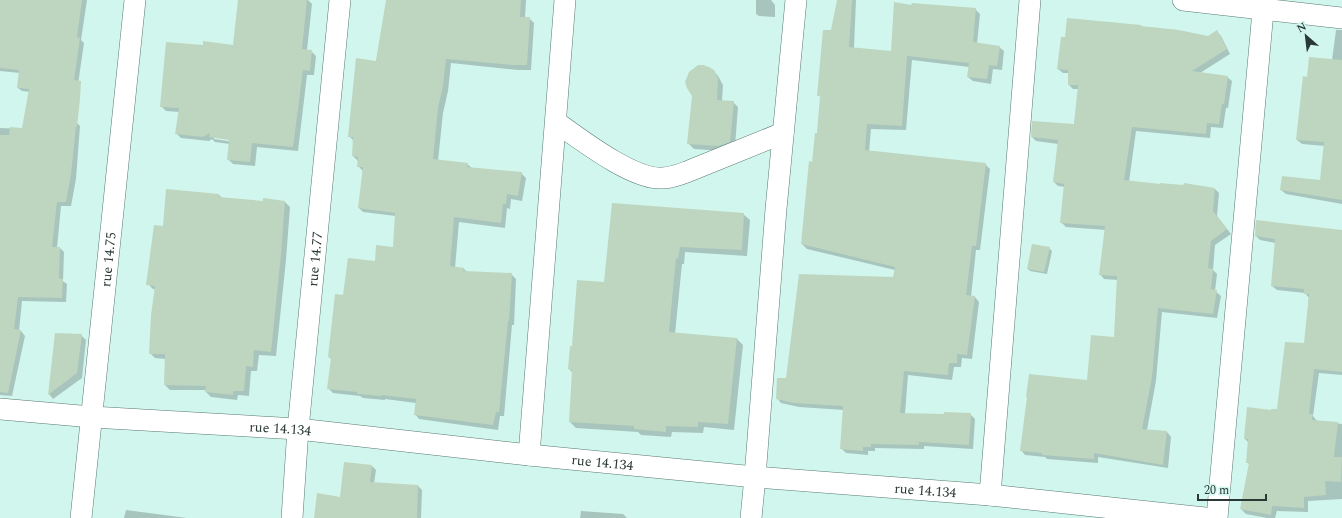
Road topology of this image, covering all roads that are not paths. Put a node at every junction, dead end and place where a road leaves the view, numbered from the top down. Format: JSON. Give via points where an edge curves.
{"nodes":[{"id":1,"x":135,"y":0,"type":"edge"},
{"id":2,"x":340,"y":0,"type":"edge"},
{"id":3,"x":565,"y":0,"type":"edge"},
{"id":4,"x":796,"y":0,"type":"edge"},
{"id":5,"x":1030,"y":0,"type":"edge"},
{"id":6,"x":1183,"y":0,"type":"edge"},
{"id":7,"x":1264,"y":5,"type":"edge"},
{"id":8,"x":1342,"y":18,"type":"edge"},
{"id":9,"x":556,"y":122,"type":"junction"},
{"id":10,"x":783,"y":133,"type":"junction"},
{"id":11,"x":0,"y":409,"type":"edge"},
{"id":12,"x":92,"y":417,"type":"junction"},
{"id":13,"x":298,"y":429,"type":"junction"},
{"id":14,"x":529,"y":455,"type":"junction"},
{"id":15,"x":755,"y":477,"type":"junction"},
{"id":16,"x":990,"y":496,"type":"junction"},
{"id":17,"x":82,"y":518,"type":"edge"},
{"id":18,"x":292,"y":518,"type":"edge"},
{"id":19,"x":751,"y":518,"type":"edge"},
{"id":20,"x":1205,"y":518,"type":"edge"},
{"id":21,"x":1217,"y":518,"type":"edge"}],
"edges":[{"from":1,"to":12,"type":"street","name":"rue 14.75"},
{"from":2,"to":13,"type":"street","name":"rue 14.77"},
{"from":3,"to":9,"type":"street"},
{"from":4,"to":10,"type":"street"},
{"from":5,"to":16,"type":"street"},
{"from":6,"to":7,"type":"street"},
{"from":7,"to":8,"type":"street"},
{"from":7,"to":21,"type":"street"},
{"from":9,"to":10,"type":"street","via":[[616,163],[650,177],[662,178],[689,171]]},
{"from":9,"to":14,"type":"street"},
{"from":10,"to":15,"type":"street"},
{"from":11,"to":12,"type":"street","name":"rue 14.134"},
{"from":12,"to":13,"type":"street","name":"rue 14.134"},
{"from":12,"to":17,"type":"street","name":"rue 14.75"},
{"from":13,"to":14,"type":"street","name":"rue 14.134"},
{"from":13,"to":18,"type":"street","name":"rue 14.77"},
{"from":14,"to":15,"type":"street","name":"rue 14.134"},
{"from":15,"to":16,"type":"street","name":"rue 14.134"},
{"from":15,"to":19,"type":"street"},
{"from":16,"to":20,"type":"street","name":"rue 14.134"}]}
